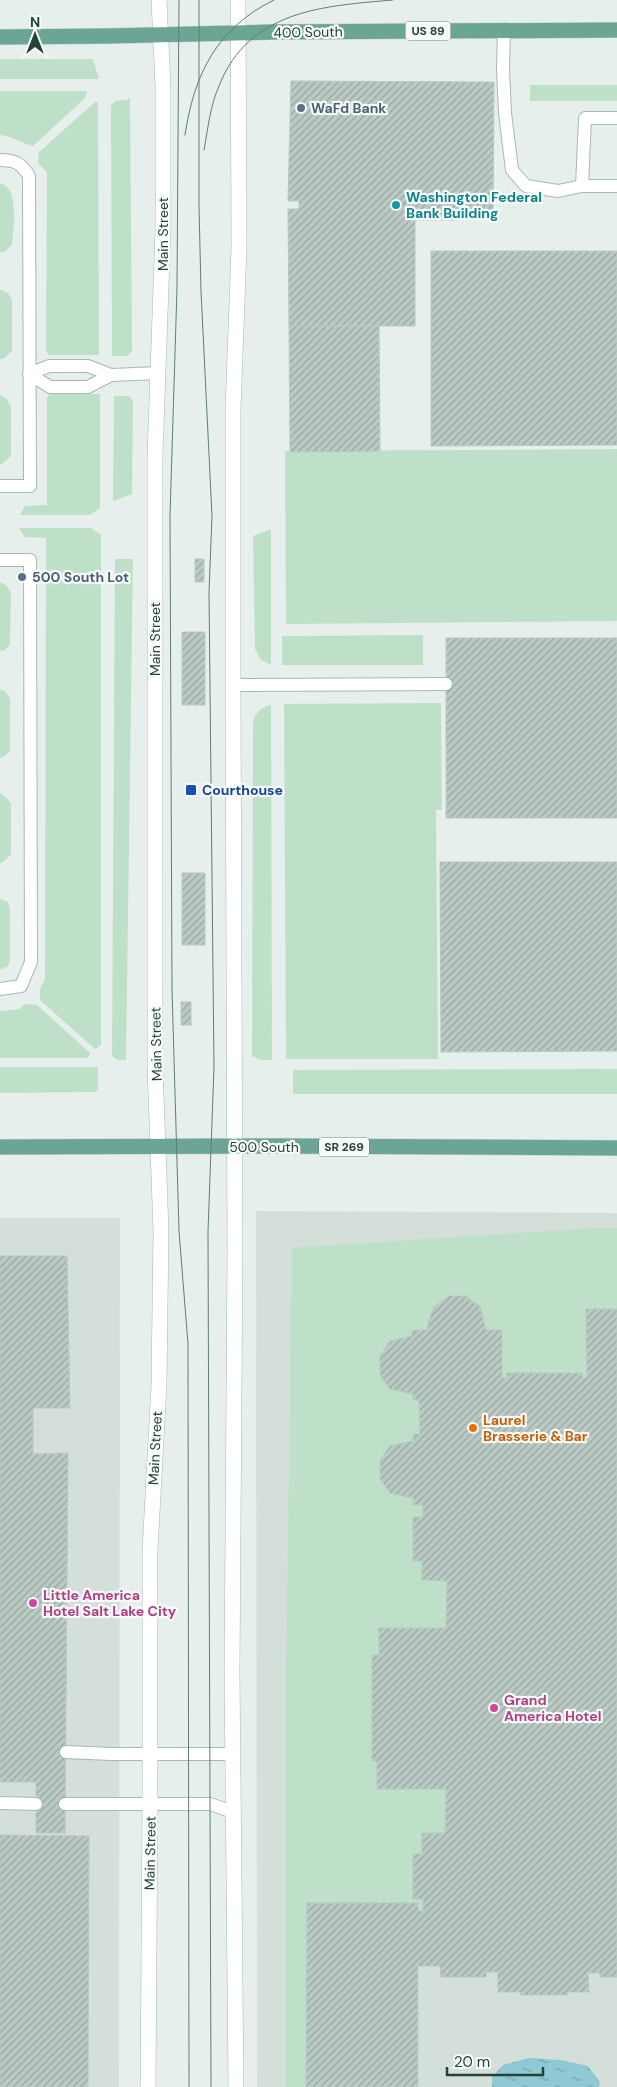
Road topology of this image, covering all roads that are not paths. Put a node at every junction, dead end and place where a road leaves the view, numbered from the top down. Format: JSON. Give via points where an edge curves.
{"nodes":[{"id":1,"x":159,"y":0,"type":"edge"},
{"id":2,"x":238,"y":0,"type":"edge"},
{"id":3,"x":617,"y":30,"type":"edge"},
{"id":4,"x":504,"y":31,"type":"junction"},
{"id":5,"x":239,"y":33,"type":"junction"},
{"id":6,"x":161,"y":35,"type":"junction"},
{"id":7,"x":0,"y":36,"type":"edge"},
{"id":8,"x":617,"y":118,"type":"edge"},
{"id":9,"x":0,"y":160,"type":"edge"},
{"id":10,"x":582,"y":186,"type":"junction"},
{"id":11,"x":617,"y":186,"type":"edge"},
{"id":12,"x":159,"y":373,"type":"junction"},
{"id":13,"x":30,"y":374,"type":"junction"},
{"id":14,"x":110,"y":375,"type":"junction"},
{"id":15,"x":0,"y":486,"type":"edge"},
{"id":16,"x":0,"y":560,"type":"edge"},
{"id":17,"x":446,"y":684,"type":"dead end"},
{"id":18,"x":233,"y":685,"type":"junction"},
{"id":19,"x":0,"y":989,"type":"edge"},
{"id":20,"x":235,"y":1146,"type":"junction"},
{"id":21,"x":0,"y":1147,"type":"edge"},
{"id":22,"x":159,"y":1147,"type":"junction"},
{"id":23,"x":617,"y":1148,"type":"edge"},
{"id":24,"x":66,"y":1752,"type":"dead end"},
{"id":25,"x":150,"y":1754,"type":"junction"},
{"id":26,"x":233,"y":1754,"type":"junction"},
{"id":27,"x":0,"y":1803,"type":"edge"},
{"id":28,"x":36,"y":1804,"type":"dead end"},
{"id":29,"x":65,"y":1804,"type":"dead end"},
{"id":30,"x":150,"y":1804,"type":"junction"},
{"id":31,"x":234,"y":1812,"type":"junction"},
{"id":32,"x":148,"y":2087,"type":"edge"},
{"id":33,"x":236,"y":2087,"type":"edge"}],
"edges":[{"from":1,"to":6,"type":"street","name":"Main Street"},
{"from":2,"to":5,"type":"street"},
{"from":3,"to":4,"type":"main road","name":"400 South","number":"US 89"},
{"from":4,"to":5,"type":"main road","name":"400 South","number":"US 89"},
{"from":4,"to":10,"type":"lane","via":[[505,104],[512,170],[526,186],[558,191]]},
{"from":5,"to":6,"type":"main road","name":"400 South","number":"US 89"},
{"from":5,"to":18,"type":"street","via":[[239,248],[233,410]]},
{"from":6,"to":7,"type":"main road","name":"400 South","number":"US 89"},
{"from":6,"to":12,"type":"street","name":"Main Street","via":[[164,230]]},
{"from":8,"to":10,"type":"lane","via":[[585,118]]},
{"from":9,"to":13,"type":"lane","via":[[22,165],[29,176]]},
{"from":10,"to":11,"type":"lane"},
{"from":12,"to":14,"type":"lane"},
{"from":12,"to":22,"type":"street","name":"Main Street","via":[[155,456],[154,902]]},
{"from":13,"to":14,"type":"lane","via":[[50,366],[88,366]]},
{"from":13,"to":14,"type":"lane","via":[[50,387],[88,387]]},
{"from":13,"to":15,"type":"lane","via":[[30,486]]},
{"from":16,"to":19,"type":"lane","via":[[30,560],[31,962],[20,986]]},
{"from":17,"to":18,"type":"lane"},
{"from":18,"to":20,"type":"street"},
{"from":20,"to":22,"type":"main road","name":"500 South","number":"SR 269"},
{"from":20,"to":23,"type":"main road","name":"500 South","number":"SR 269"},
{"from":20,"to":26,"type":"street"},
{"from":21,"to":22,"type":"main road","name":"500 South","number":"SR 269"},
{"from":22,"to":25,"type":"street","name":"Main Street","via":[[161,1270],[150,1551]]},
{"from":24,"to":25,"type":"lane"},
{"from":25,"to":26,"type":"lane"},
{"from":25,"to":30,"type":"street","name":"Main Street"},
{"from":26,"to":31,"type":"street"},
{"from":27,"to":28,"type":"lane"},
{"from":29,"to":30,"type":"lane"},
{"from":30,"to":31,"type":"lane","via":[[210,1804]]},
{"from":30,"to":32,"type":"street","name":"Main Street"},
{"from":31,"to":33,"type":"street"}]}
